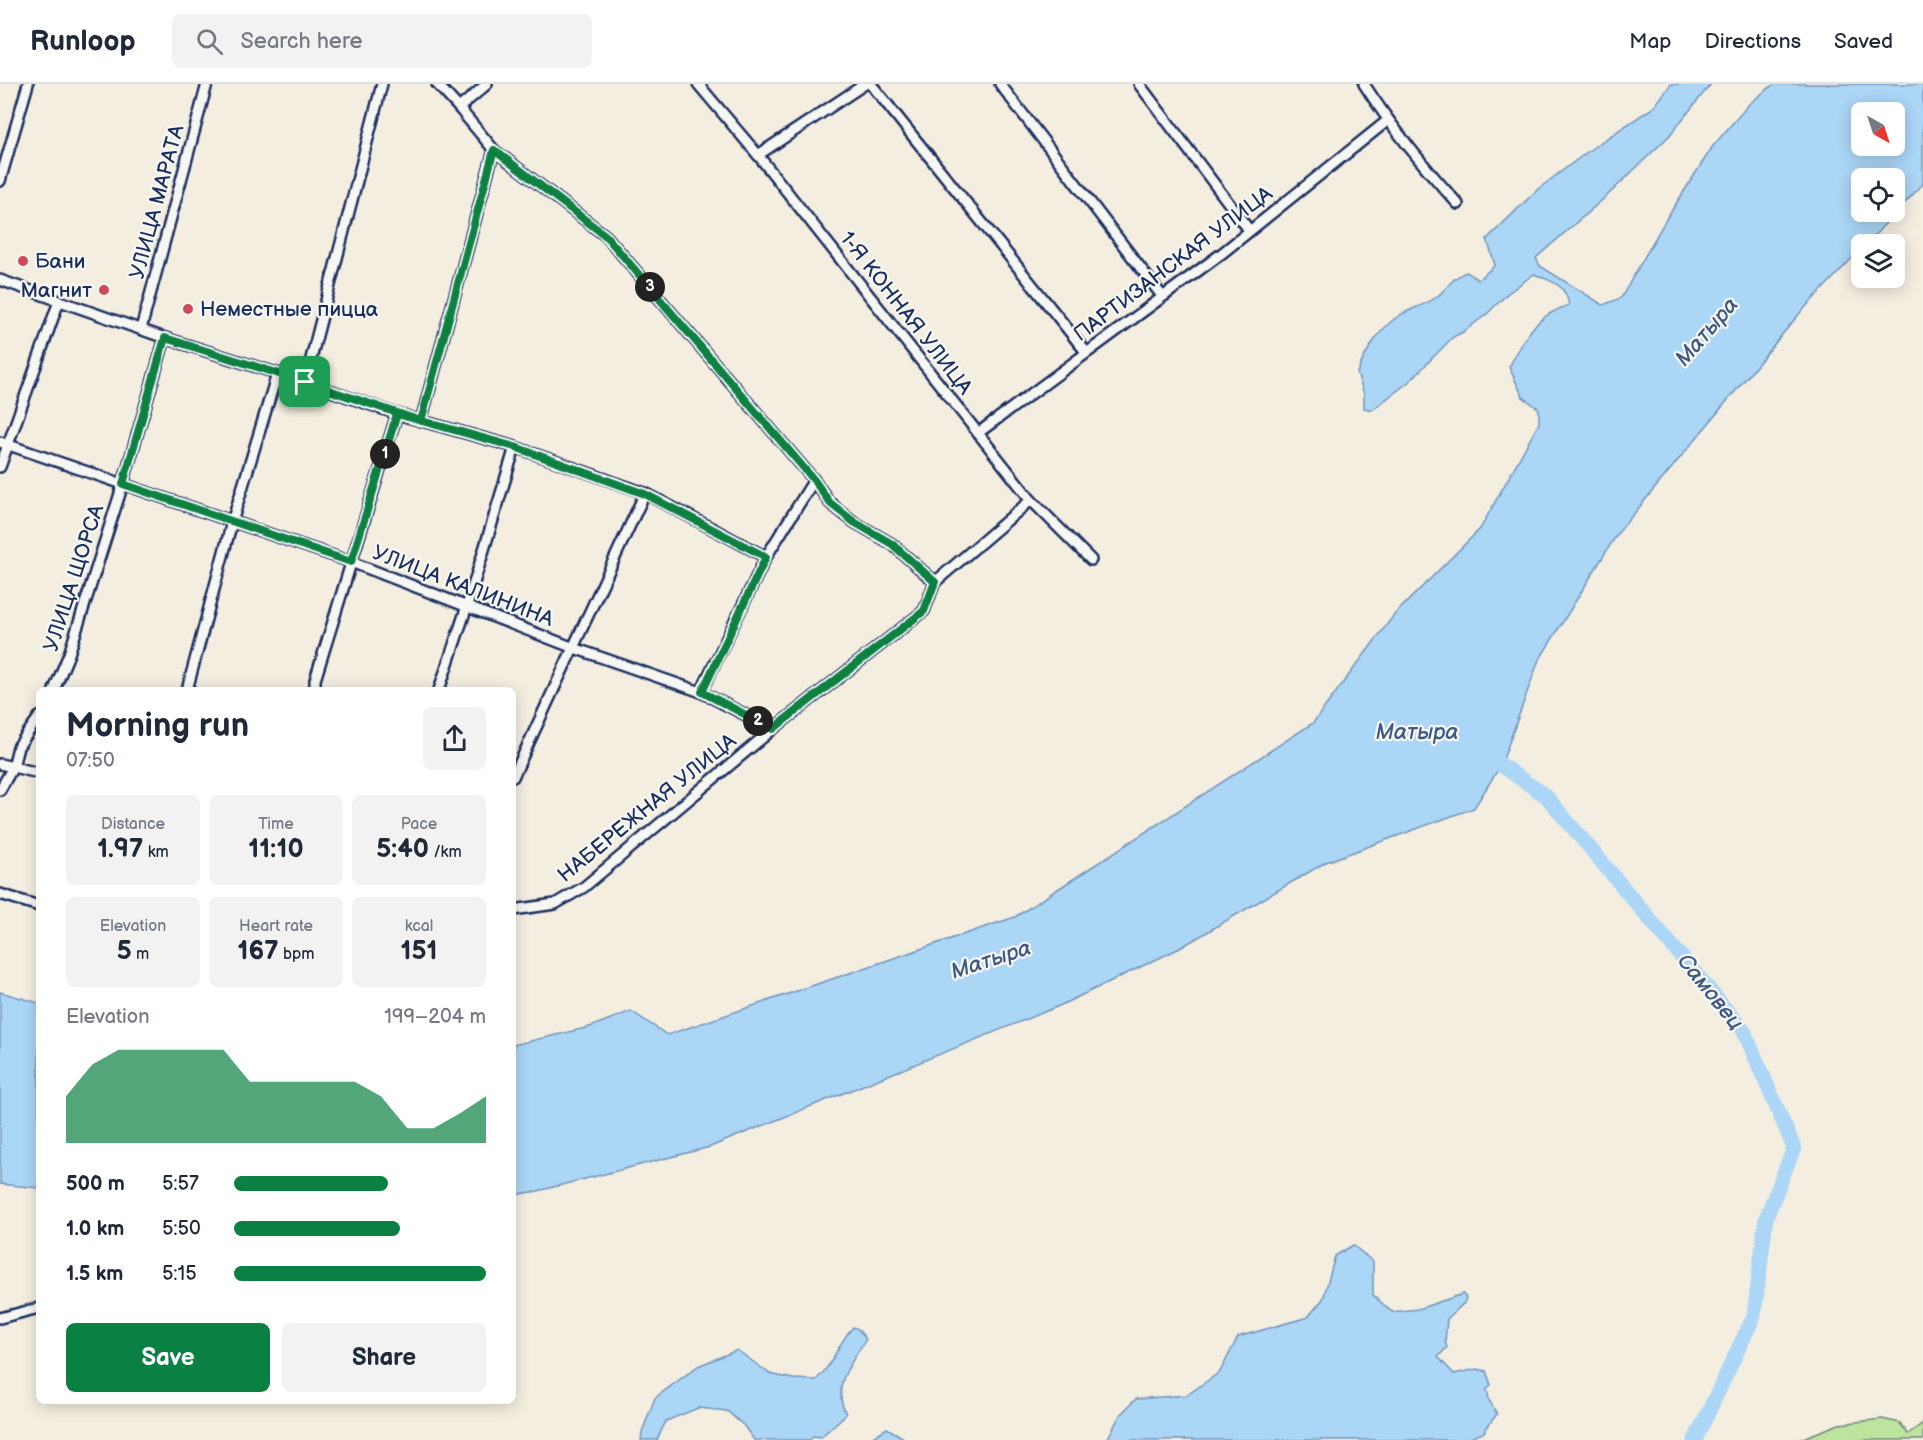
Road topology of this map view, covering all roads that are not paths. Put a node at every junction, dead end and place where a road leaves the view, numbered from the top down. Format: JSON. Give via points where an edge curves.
{"nodes":[{"id":1,"x":28,"y":84,"type":"edge"},
{"id":2,"x":207,"y":84,"type":"edge"},
{"id":3,"x":382,"y":84,"type":"edge"},
{"id":4,"x":437,"y":84,"type":"edge"},
{"id":5,"x":487,"y":84,"type":"edge"},
{"id":6,"x":698,"y":84,"type":"edge"},
{"id":7,"x":865,"y":84,"type":"edge"},
{"id":8,"x":871,"y":84,"type":"edge"},
{"id":9,"x":1000,"y":84,"type":"edge"},
{"id":10,"x":1139,"y":84,"type":"edge"},
{"id":11,"x":1364,"y":84,"type":"edge"},
{"id":12,"x":459,"y":108,"type":"junction"},
{"id":13,"x":1388,"y":121,"type":"junction"},
{"id":14,"x":494,"y":150,"type":"junction"},
{"id":15,"x":758,"y":155,"type":"junction"},
{"id":16,"x":0,"y":181,"type":"edge"},
{"id":17,"x":1458,"y":204,"type":"dead end"},
{"id":18,"x":1249,"y":230,"type":"junction"},
{"id":19,"x":0,"y":280,"type":"edge"},
{"id":20,"x":1162,"y":296,"type":"junction"},
{"id":21,"x":59,"y":301,"type":"junction"},
{"id":22,"x":141,"y":329,"type":"junction"},
{"id":23,"x":165,"y":338,"type":"junction"},
{"id":24,"x":1086,"y":352,"type":"junction"},
{"id":25,"x":277,"y":374,"type":"junction"},
{"id":26,"x":305,"y":382,"type":"junction"},
{"id":27,"x":397,"y":414,"type":"junction"},
{"id":28,"x":421,"y":421,"type":"junction"},
{"id":29,"x":978,"y":433,"type":"junction"},
{"id":30,"x":4,"y":443,"type":"edge"},
{"id":31,"x":515,"y":447,"type":"junction"},
{"id":32,"x":0,"y":467,"type":"edge"},
{"id":33,"x":814,"y":480,"type":"junction"},
{"id":34,"x":123,"y":484,"type":"junction"},
{"id":35,"x":645,"y":494,"type":"junction"},
{"id":36,"x":1031,"y":500,"type":"junction"},
{"id":37,"x":232,"y":522,"type":"junction"},
{"id":38,"x":766,"y":557,"type":"junction"},
{"id":39,"x":1091,"y":560,"type":"dead end"},
{"id":40,"x":351,"y":562,"type":"junction"},
{"id":41,"x":935,"y":582,"type":"junction"},
{"id":42,"x":467,"y":606,"type":"junction"},
{"id":43,"x":574,"y":648,"type":"junction"},
{"id":44,"x":55,"y":687,"type":"edge"},
{"id":45,"x":188,"y":687,"type":"edge"},
{"id":46,"x":315,"y":687,"type":"edge"},
{"id":47,"x":440,"y":687,"type":"edge"},
{"id":48,"x":702,"y":692,"type":"junction"},
{"id":49,"x":36,"y":721,"type":"edge"},
{"id":50,"x":773,"y":729,"type":"junction"},
{"id":51,"x":0,"y":764,"type":"edge"},
{"id":52,"x":14,"y":767,"type":"junction"},
{"id":53,"x":516,"y":771,"type":"edge"},
{"id":54,"x":36,"y":772,"type":"edge"},
{"id":55,"x":0,"y":790,"type":"edge"},
{"id":56,"x":0,"y":894,"type":"edge"},
{"id":57,"x":36,"y":905,"type":"edge"},
{"id":58,"x":516,"y":910,"type":"edge"},
{"id":59,"x":36,"y":1309,"type":"edge"},
{"id":60,"x":0,"y":1318,"type":"edge"}],
"edges":[{"from":1,"to":16,"type":"street"},
{"from":2,"to":22,"type":"street","name":"УЛИЦА МАРАТА"},
{"from":3,"to":26,"type":"street"},
{"from":4,"to":12,"type":"street"},
{"from":5,"to":12,"type":"street"},
{"from":6,"to":15,"type":"street","name":"1-Я КОННАЯ УЛИЦА"},
{"from":7,"to":15,"type":"street"},
{"from":8,"to":24,"type":"street"},
{"from":9,"to":20,"type":"street"},
{"from":10,"to":18,"type":"street"},
{"from":11,"to":13,"type":"street"},
{"from":12,"to":14,"type":"street"},
{"from":13,"to":17,"type":"street"},
{"from":13,"to":18,"type":"street","name":"ПАРТИЗАНСКАЯ УЛИЦА"},
{"from":14,"to":28,"type":"street"},
{"from":14,"to":33,"type":"street","via":[[606,236]]},
{"from":15,"to":29,"type":"street","name":"1-Я КОННАЯ УЛИЦА"},
{"from":18,"to":20,"type":"street","name":"ПАРТИЗАНСКАЯ УЛИЦА"},
{"from":19,"to":21,"type":"street"},
{"from":20,"to":24,"type":"street","name":"ПАРТИЗАНСКАЯ УЛИЦА"},
{"from":21,"to":22,"type":"street"},
{"from":21,"to":30,"type":"street"},
{"from":22,"to":23,"type":"street"},
{"from":23,"to":25,"type":"street"},
{"from":23,"to":34,"type":"street","name":"УЛИЦА ЩОРСА"},
{"from":24,"to":29,"type":"street","name":"ПАРТИЗАНСКАЯ УЛИЦА"},
{"from":25,"to":26,"type":"street"},
{"from":25,"to":37,"type":"street"},
{"from":26,"to":27,"type":"street"},
{"from":27,"to":28,"type":"street"},
{"from":27,"to":40,"type":"street"},
{"from":28,"to":31,"type":"street"},
{"from":29,"to":36,"type":"street","name":"1-Я КОННАЯ УЛИЦА"},
{"from":30,"to":32,"type":"street"},
{"from":30,"to":34,"type":"street","name":"УЛИЦА КАЛИНИНА"},
{"from":31,"to":35,"type":"street"},
{"from":31,"to":42,"type":"street"},
{"from":33,"to":38,"type":"street"},
{"from":33,"to":41,"type":"street","via":[[830,503],[892,544]]},
{"from":34,"to":37,"type":"street","name":"УЛИЦА КАЛИНИНА"},
{"from":34,"to":44,"type":"street","name":"УЛИЦА ЩОРСА"},
{"from":35,"to":38,"type":"street"},
{"from":35,"to":43,"type":"street"},
{"from":36,"to":39,"type":"street","name":"1-Я КОННАЯ УЛИЦА"},
{"from":36,"to":41,"type":"street","name":"НАБЕРЕЖНАЯ УЛИЦА"},
{"from":37,"to":40,"type":"street","name":"УЛИЦА КАЛИНИНА"},
{"from":37,"to":45,"type":"street"},
{"from":38,"to":48,"type":"street"},
{"from":40,"to":42,"type":"street","name":"УЛИЦА КАЛИНИНА"},
{"from":40,"to":46,"type":"street"},
{"from":41,"to":50,"type":"street","name":"НАБЕРЕЖНАЯ УЛИЦА","via":[[924,611]]},
{"from":42,"to":43,"type":"street","name":"УЛИЦА КАЛИНИНА"},
{"from":42,"to":47,"type":"street"},
{"from":43,"to":48,"type":"street","name":"УЛИЦА КАЛИНИНА"},
{"from":43,"to":53,"type":"street"},
{"from":48,"to":50,"type":"street","name":"УЛИЦА КАЛИНИНА"},
{"from":49,"to":52,"type":"street","via":[[18,747]]},
{"from":50,"to":58,"type":"street","name":"НАБЕРЕЖНАЯ УЛИЦА","via":[[584,887],[555,904]]},
{"from":51,"to":52,"type":"street"},
{"from":52,"to":54,"type":"street"},
{"from":52,"to":55,"type":"street"},
{"from":56,"to":57,"type":"street"},
{"from":59,"to":60,"type":"street"}]}
